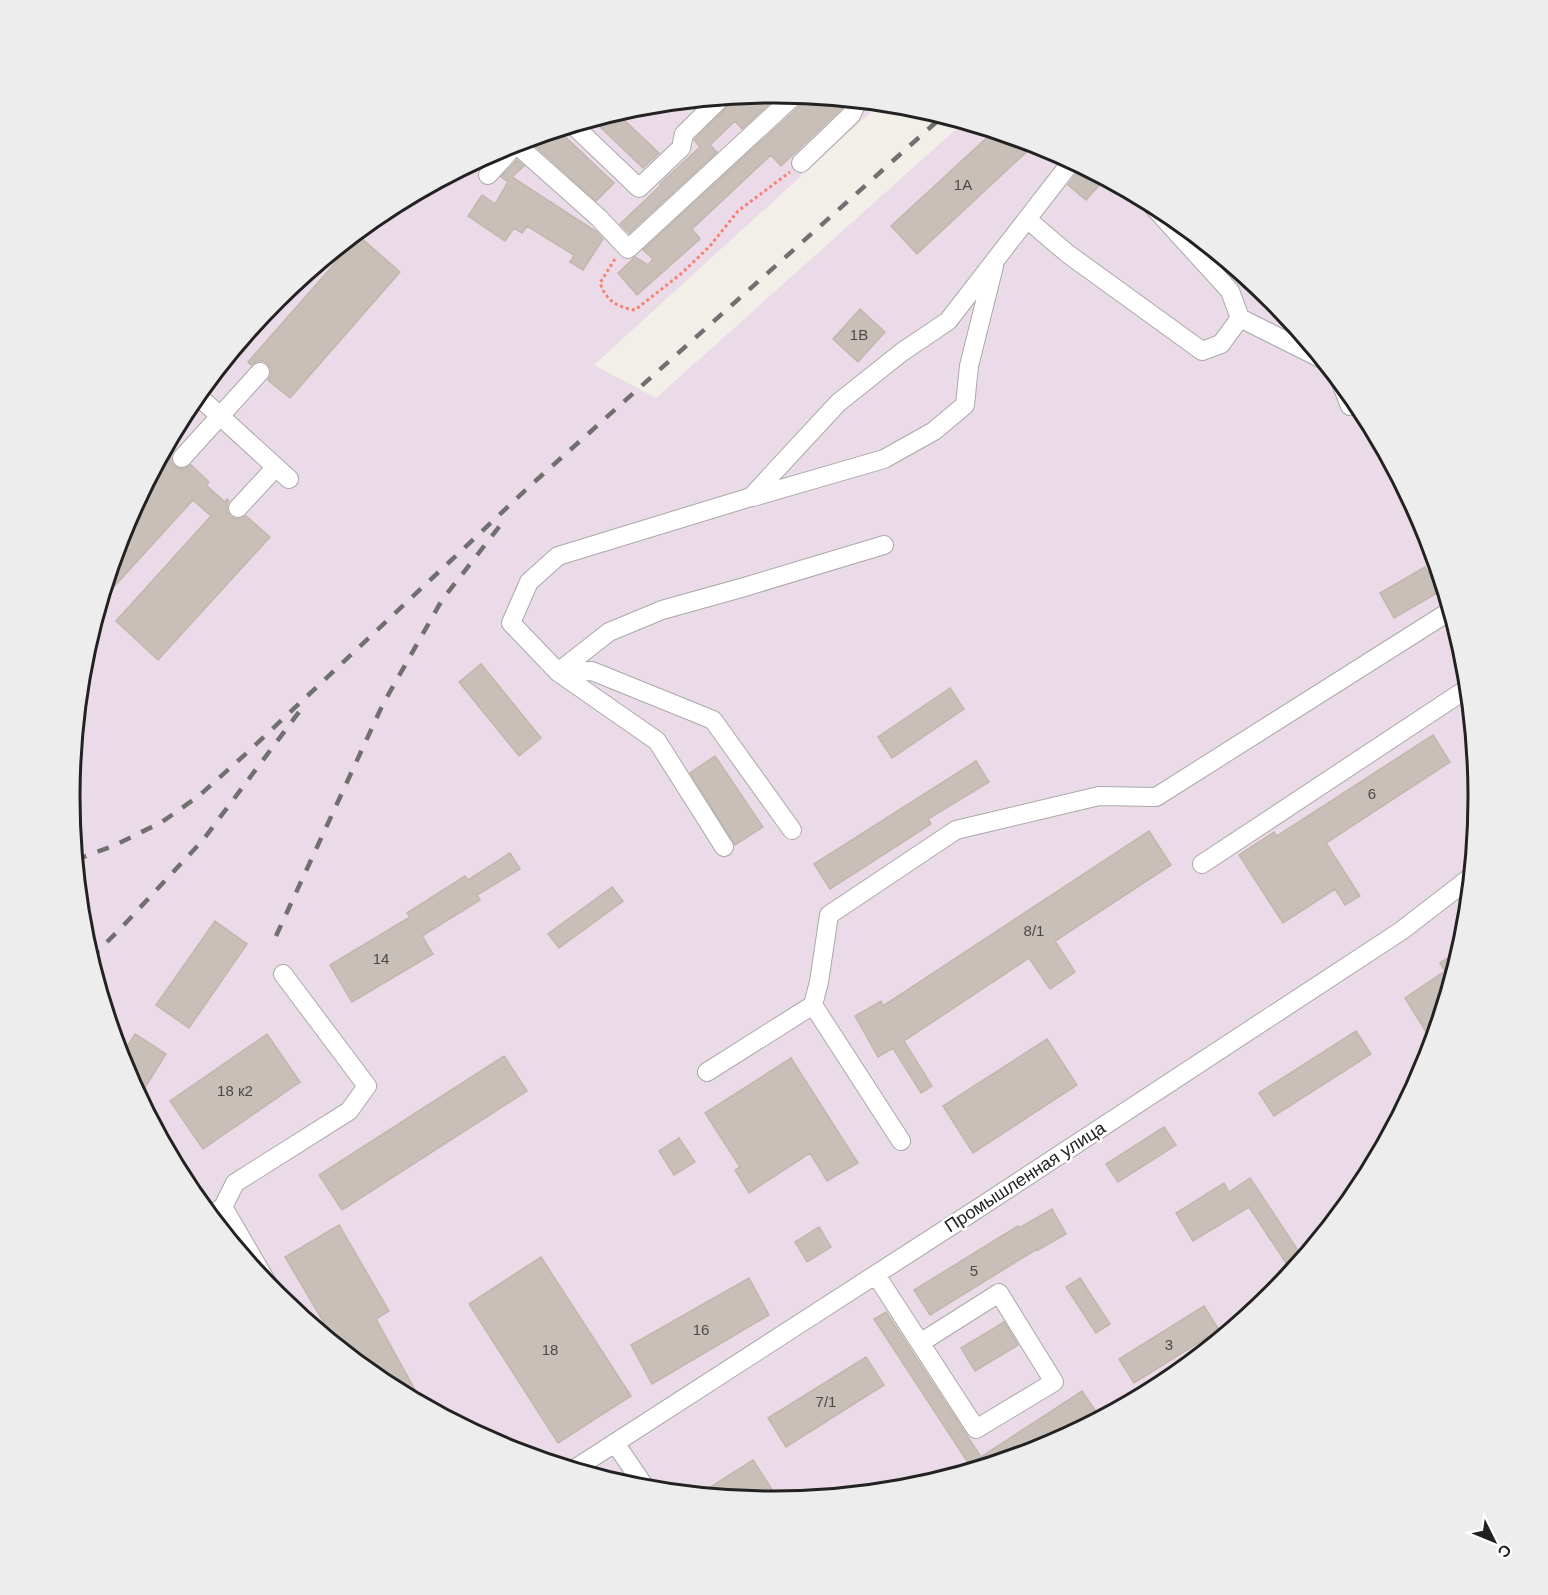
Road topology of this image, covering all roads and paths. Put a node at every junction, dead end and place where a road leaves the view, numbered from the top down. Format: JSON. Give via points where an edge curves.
{"nodes":[{"id":1,"x":786,"y":103,"type":"edge"},
{"id":2,"x":712,"y":106,"type":"edge"},
{"id":3,"x":855,"y":108,"type":"edge"},
{"id":4,"x":580,"y":131,"type":"edge"},
{"id":5,"x":525,"y":150,"type":"edge"},
{"id":6,"x":503,"y":158,"type":"edge"},
{"id":7,"x":801,"y":164,"type":"joint"},
{"id":8,"x":1066,"y":168,"type":"edge"},
{"id":9,"x":488,"y":175,"type":"dead end"},
{"id":10,"x":1027,"y":219,"type":"junction"},
{"id":11,"x":1176,"y":232,"type":"edge"},
{"id":12,"x":628,"y":249,"type":"junction"},
{"id":13,"x":995,"y":260,"type":"junction"},
{"id":14,"x":1240,"y":318,"type":"junction"},
{"id":15,"x":1304,"y":350,"type":"edge"},
{"id":16,"x":260,"y":372,"type":"dead end"},
{"id":17,"x":204,"y":402,"type":"edge"},
{"id":18,"x":220,"y":416,"type":"junction"},
{"id":19,"x":182,"y":458,"type":"dead end"},
{"id":20,"x":276,"y":467,"type":"junction"},
{"id":21,"x":290,"y":479,"type":"dead end"},
{"id":22,"x":751,"y":497,"type":"junction"},
{"id":23,"x":238,"y":508,"type":"dead end"},
{"id":24,"x":884,"y":545,"type":"dead end"},
{"id":25,"x":1444,"y":615,"type":"edge"},
{"id":26,"x":558,"y":672,"type":"junction"},
{"id":27,"x":1461,"y":693,"type":"edge"},
{"id":28,"x":792,"y":830,"type":"dead end"},
{"id":29,"x":724,"y":848,"type":"dead end"},
{"id":30,"x":1202,"y":864,"type":"dead end"},
{"id":31,"x":1463,"y":883,"type":"edge"},
{"id":32,"x":283,"y":974,"type":"dead end"},
{"id":33,"x":813,"y":1005,"type":"junction"},
{"id":34,"x":707,"y":1072,"type":"dead end"},
{"id":35,"x":901,"y":1141,"type":"dead end"},
{"id":36,"x":216,"y":1211,"type":"edge"},
{"id":37,"x":876,"y":1275,"type":"junction"},
{"id":38,"x":920,"y":1343,"type":"junction"},
{"id":39,"x":615,"y":1443,"type":"junction"},
{"id":40,"x":582,"y":1464,"type":"edge"},
{"id":41,"x":640,"y":1479,"type":"edge"}],
"edges":[{"from":1,"to":12,"type":"street"},
{"from":2,"to":4,"type":"street","via":[[684,134],[681,148],[639,188]]},
{"from":3,"to":7,"type":"street"},
{"from":5,"to":12,"type":"street"},
{"from":6,"to":9,"type":"street"},
{"from":7,"to":12,"type":"path","via":[[738,211],[682,273],[635,310],[622,308],[605,296],[600,283],[614,260]]},
{"from":8,"to":10,"type":"street"},
{"from":10,"to":13,"type":"street"},
{"from":10,"to":14,"type":"street","via":[[1068,254],[1202,351],[1221,344]]},
{"from":11,"to":14,"type":"street","via":[[1230,291]]},
{"from":13,"to":22,"type":"street","via":[[948,321],[838,403]]},
{"from":13,"to":22,"type":"street","via":[[969,366],[965,405],[934,431],[884,459]]},
{"from":14,"to":15,"type":"street"},
{"from":16,"to":18,"type":"street"},
{"from":17,"to":18,"type":"street"},
{"from":18,"to":19,"type":"street"},
{"from":18,"to":20,"type":"street"},
{"from":20,"to":21,"type":"street"},
{"from":20,"to":23,"type":"street"},
{"from":22,"to":26,"type":"street","via":[[558,556],[530,582],[511,622]]},
{"from":24,"to":26,"type":"street","via":[[662,610],[609,632]]},
{"from":25,"to":33,"type":"street","via":[[1156,797],[1099,796],[956,830],[829,915]]},
{"from":26,"to":28,"type":"street","via":[[592,671],[713,720]]},
{"from":26,"to":29,"type":"street","via":[[657,741]]},
{"from":27,"to":30,"type":"street"},
{"from":31,"to":37,"type":"street","name":"Промышленная улица","via":[[1401,931]]},
{"from":32,"to":36,"type":"street","via":[[367,1086],[349,1112],[235,1183]]},
{"from":33,"to":34,"type":"street"},
{"from":33,"to":35,"type":"street"},
{"from":37,"to":38,"type":"street"},
{"from":37,"to":39,"type":"street","name":"Промышленная улица"},
{"from":38,"to":38,"type":"street","via":[[976,1429],[1054,1382],[999,1293]]},
{"from":39,"to":40,"type":"street","name":"Промышленная улица"},
{"from":39,"to":41,"type":"street"}]}
